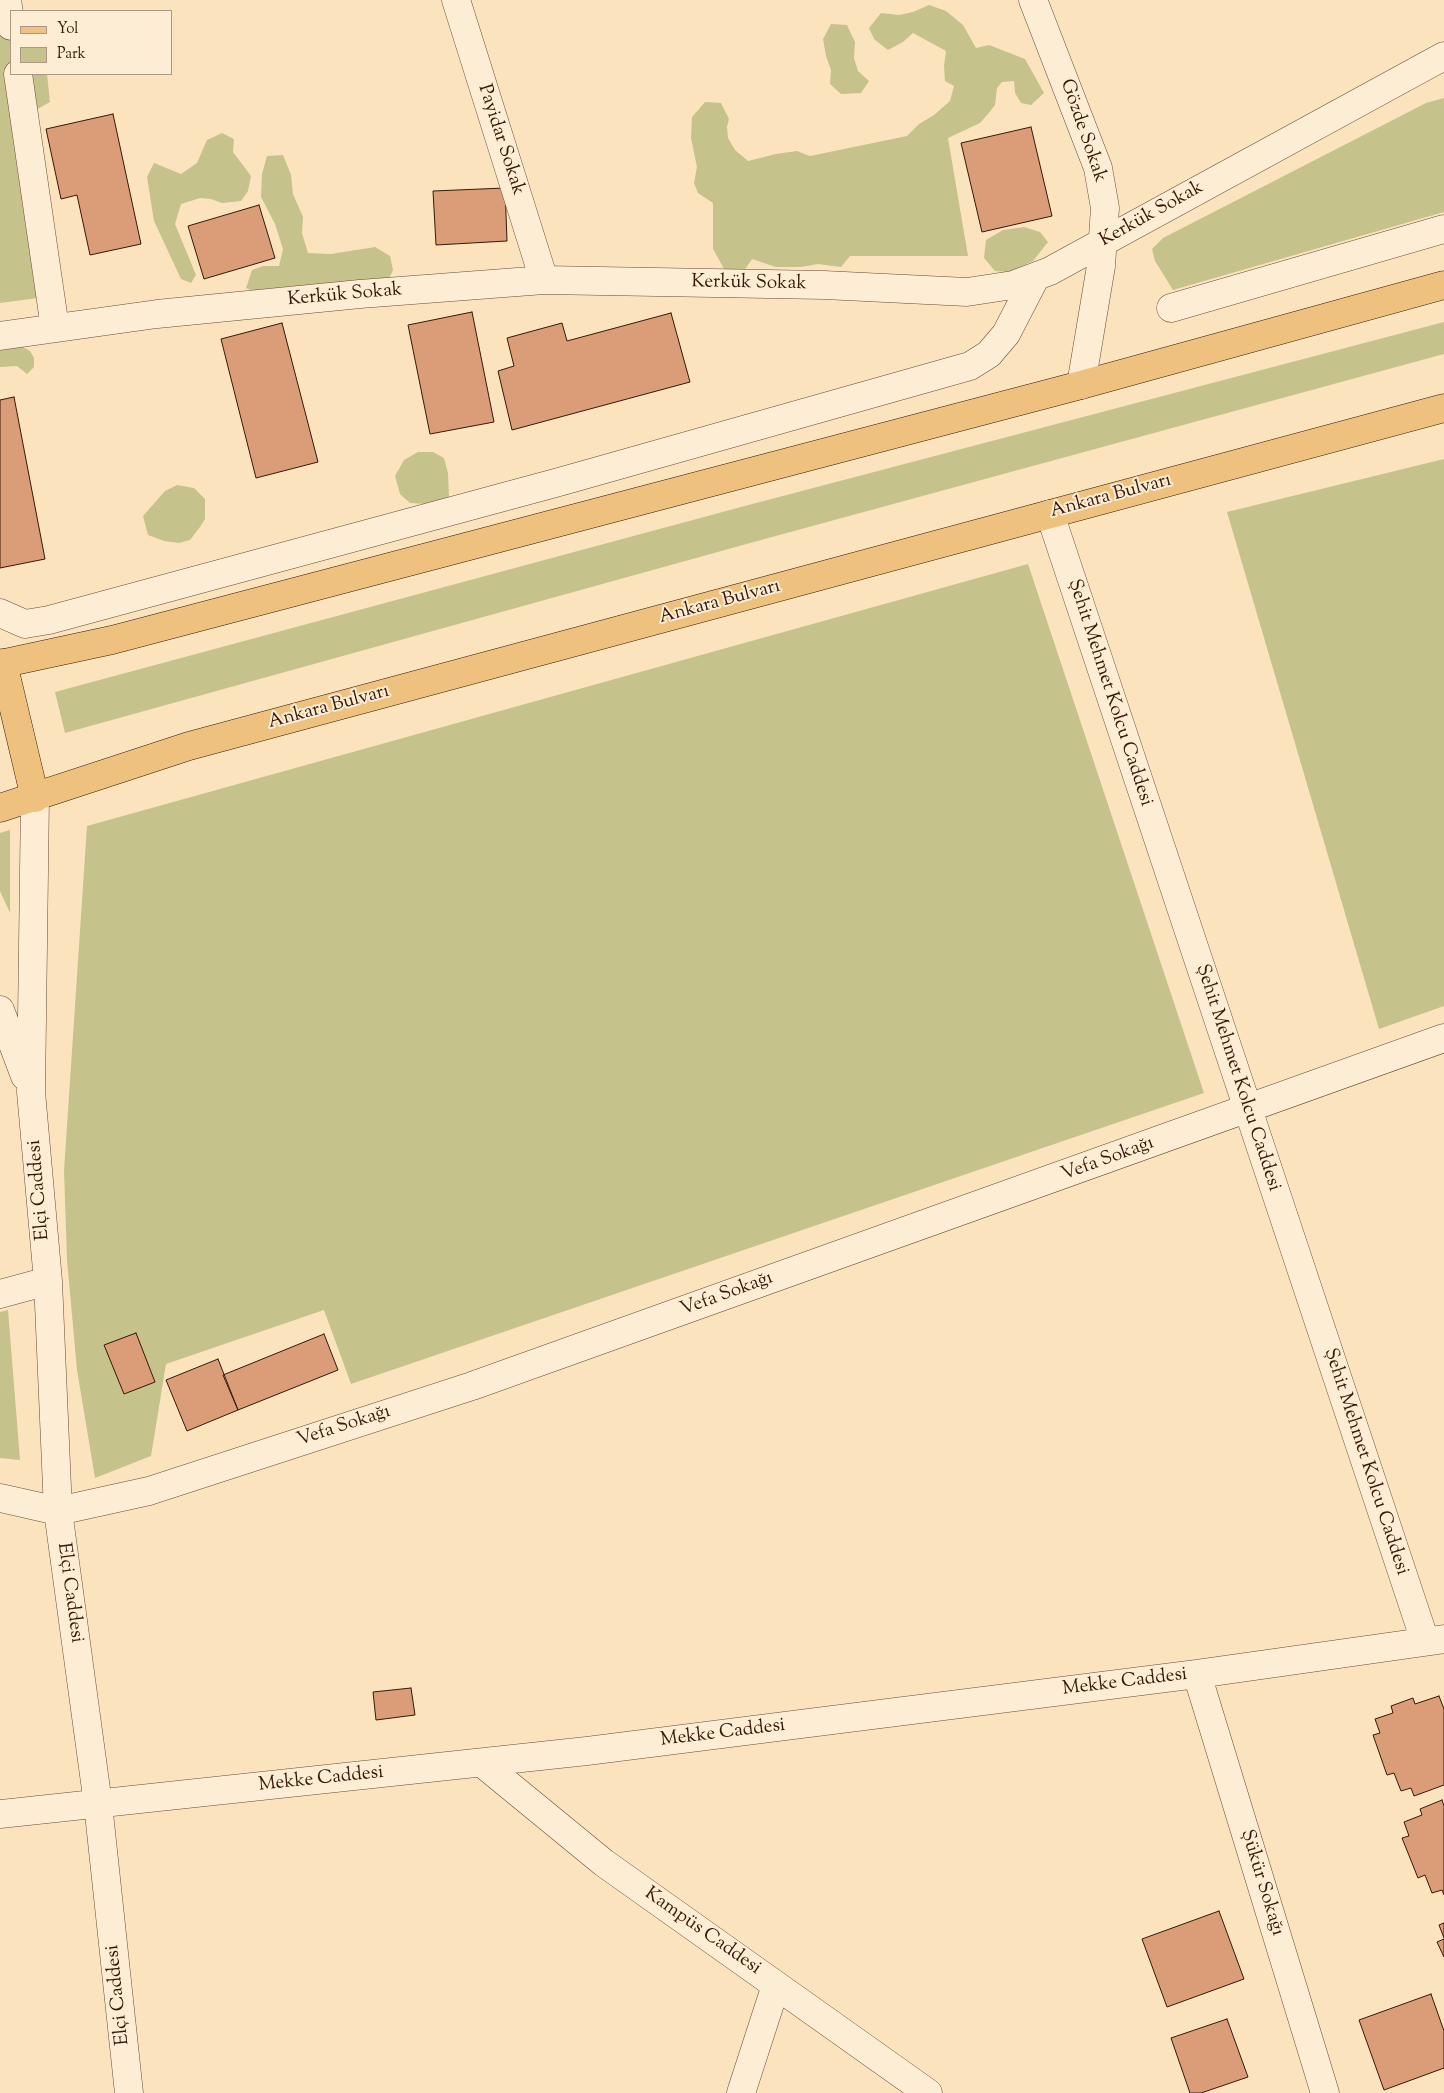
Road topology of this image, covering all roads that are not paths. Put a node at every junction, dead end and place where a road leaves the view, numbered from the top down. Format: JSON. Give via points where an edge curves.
{"nodes":[{"id":1,"x":8,"y":0,"type":"edge"},
{"id":2,"x":456,"y":0,"type":"edge"},
{"id":3,"x":1033,"y":0,"type":"edge"},
{"id":4,"x":10,"y":17,"type":"edge"},
{"id":5,"x":1444,"y":56,"type":"edge"},
{"id":6,"x":18,"y":75,"type":"edge"},
{"id":7,"x":1444,"y":229,"type":"edge"},
{"id":8,"x":1102,"y":242,"type":"junction"},
{"id":9,"x":1035,"y":278,"type":"junction"},
{"id":10,"x":544,"y":280,"type":"junction"},
{"id":11,"x":1444,"y":286,"type":"edge"},
{"id":12,"x":1171,"y":308,"type":"dead end"},
{"id":13,"x":56,"y":328,"type":"junction"},
{"id":14,"x":0,"y":336,"type":"edge"},
{"id":15,"x":1081,"y":385,"type":"junction"},
{"id":16,"x":1444,"y":408,"type":"edge"},
{"id":17,"x":1050,"y":514,"type":"junction"},
{"id":18,"x":0,"y":613,"type":"edge"},
{"id":19,"x":1,"y":662,"type":"edge"},
{"id":20,"x":34,"y":798,"type":"junction"},
{"id":21,"x":0,"y":808,"type":"edge"},
{"id":22,"x":0,"y":1010,"type":"edge"},
{"id":23,"x":1444,"y":1038,"type":"edge"},
{"id":24,"x":30,"y":1092,"type":"junction"},
{"id":25,"x":1248,"y":1110,"type":"junction"},
{"id":26,"x":48,"y":1281,"type":"junction"},
{"id":27,"x":0,"y":1294,"type":"edge"},
{"id":28,"x":0,"y":1498,"type":"edge"},
{"id":29,"x":58,"y":1511,"type":"junction"},
{"id":30,"x":1434,"y":1640,"type":"edge"},
{"id":31,"x":1197,"y":1674,"type":"junction"},
{"id":32,"x":482,"y":1763,"type":"junction"},
{"id":33,"x":98,"y":1804,"type":"junction"},
{"id":34,"x":0,"y":1814,"type":"edge"},
{"id":35,"x":776,"y":1985,"type":"junction"},
{"id":36,"x":129,"y":2093,"type":"edge"},
{"id":37,"x":741,"y":2093,"type":"edge"},
{"id":38,"x":928,"y":2093,"type":"edge"},
{"id":39,"x":1325,"y":2093,"type":"edge"}],
"edges":[{"from":1,"to":4,"type":"street"},
{"from":2,"to":10,"type":"street","name":"Payidar Sokak"},
{"from":3,"to":8,"type":"street","name":"Gözde Sokak","via":[[1098,168],[1105,208]]},
{"from":5,"to":8,"type":"street","name":"Kerkük Sokak"},
{"from":6,"to":13,"type":"street"},
{"from":7,"to":12,"type":"street"},
{"from":8,"to":9,"type":"street","name":"Kerkük Sokak"},
{"from":8,"to":15,"type":"street","name":"Gözde Sokak"},
{"from":9,"to":10,"type":"street","name":"Kerkük Sokak","via":[[1014,286],[967,292],[824,285]]},
{"from":9,"to":18,"type":"street","via":[[1006,334],[989,354],[970,366],[559,482],[49,620],[25,624]]},
{"from":10,"to":13,"type":"street","name":"Kerkük Sokak","via":[[350,295],[157,314]]},
{"from":11,"to":15,"type":"main road"},
{"from":13,"to":14,"type":"street","name":"Kerkük Sokak"},
{"from":15,"to":19,"type":"main road","via":[[112,640]]},
{"from":16,"to":17,"type":"main road","name":"Ankara Bulvarı"},
{"from":17,"to":20,"type":"main road","name":"Ankara Bulvarı","via":[[189,746]]},
{"from":17,"to":25,"type":"street","name":"Şehit Mehmet Kolcu Caddesi"},
{"from":19,"to":20,"type":"main road"},
{"from":20,"to":21,"type":"main road","name":"Ankara Bulvarı"},
{"from":20,"to":24,"type":"street","name":"Elçi Caddesi"},
{"from":22,"to":24,"type":"street","name":"Elçi Caddesi"},
{"from":23,"to":25,"type":"street","name":"Vefa Sokağı"},
{"from":24,"to":26,"type":"street","name":"Elçi Caddesi"},
{"from":25,"to":29,"type":"street","name":"Vefa Sokağı","via":[[472,1386],[149,1490]]},
{"from":25,"to":30,"type":"street","name":"Şehit Mehmet Kolcu Caddesi"},
{"from":26,"to":27,"type":"street"},
{"from":26,"to":29,"type":"street","name":"Elçi Caddesi"},
{"from":28,"to":29,"type":"street","name":"Vefa Sokağı"},
{"from":29,"to":33,"type":"street","name":"Elçi Caddesi"},
{"from":30,"to":31,"type":"street","name":"Mekke Caddesi"},
{"from":31,"to":32,"type":"street","name":"Mekke Caddesi"},
{"from":31,"to":39,"type":"street","name":"Şükür Sokağı"},
{"from":32,"to":33,"type":"street","name":"Mekke Caddesi"},
{"from":32,"to":35,"type":"street","name":"Kampüs Caddesi","via":[[604,1862]]},
{"from":33,"to":34,"type":"street","name":"Mekke Caddesi"},
{"from":33,"to":36,"type":"street","name":"Elçi Caddesi"},
{"from":35,"to":37,"type":"street"},
{"from":35,"to":38,"type":"street","name":"Kampüs Caddesi"}]}
